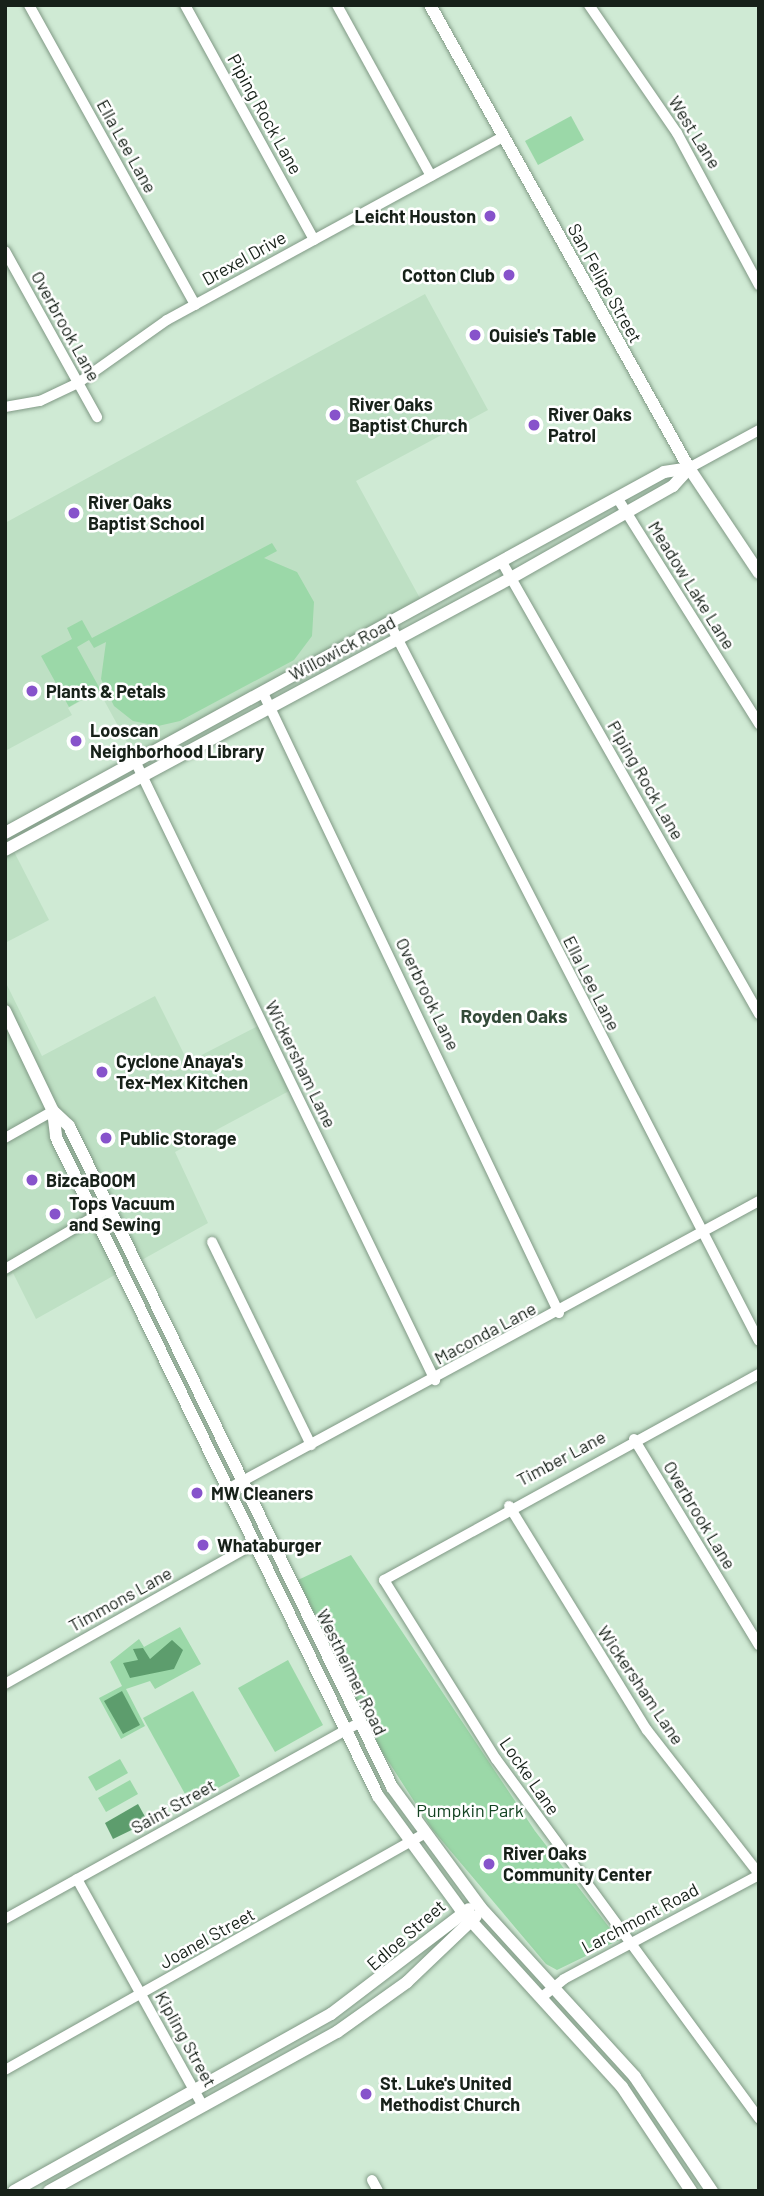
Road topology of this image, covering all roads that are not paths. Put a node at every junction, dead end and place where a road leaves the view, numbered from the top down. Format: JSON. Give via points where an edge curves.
{"nodes":[{"id":1,"x":29,"y":5,"type":"edge"},
{"id":2,"x":185,"y":5,"type":"edge"},
{"id":3,"x":337,"y":5,"type":"edge"},
{"id":4,"x":430,"y":5,"type":"edge"},
{"id":5,"x":589,"y":5,"type":"edge"},
{"id":6,"x":502,"y":137,"type":"junction"},
{"id":7,"x":431,"y":176,"type":"junction"},
{"id":8,"x":314,"y":240,"type":"junction"},
{"id":9,"x":5,"y":251,"type":"edge"},
{"id":10,"x":759,"y":285,"type":"edge"},
{"id":11,"x":195,"y":305,"type":"junction"},
{"id":12,"x":78,"y":383,"type":"junction"},
{"id":13,"x":5,"y":407,"type":"edge"},
{"id":14,"x":97,"y":417,"type":"dead end"},
{"id":15,"x":759,"y":430,"type":"edge"},
{"id":16,"x":689,"y":468,"type":"junction"},
{"id":17,"x":618,"y":499,"type":"junction"},
{"id":18,"x":626,"y":513,"type":"junction"},
{"id":19,"x":503,"y":564,"type":"junction"},
{"id":20,"x":759,"y":573,"type":"edge"},
{"id":21,"x":511,"y":578,"type":"junction"},
{"id":22,"x":390,"y":624,"type":"junction"},
{"id":23,"x":376,"y":631,"type":"junction"},
{"id":24,"x":396,"y":639,"type":"junction"},
{"id":25,"x":263,"y":693,"type":"junction"},
{"id":26,"x":270,"y":707,"type":"junction"},
{"id":27,"x":759,"y":724,"type":"edge"},
{"id":28,"x":136,"y":763,"type":"junction"},
{"id":29,"x":143,"y":777,"type":"junction"},
{"id":30,"x":5,"y":833,"type":"edge"},
{"id":31,"x":5,"y":850,"type":"edge"},
{"id":32,"x":5,"y":1011,"type":"edge"},
{"id":33,"x":759,"y":1014,"type":"edge"},
{"id":34,"x":53,"y":1111,"type":"junction"},
{"id":35,"x":5,"y":1138,"type":"edge"},
{"id":36,"x":759,"y":1201,"type":"edge"},
{"id":37,"x":109,"y":1208,"type":"junction"},
{"id":38,"x":94,"y":1216,"type":"junction"},
{"id":39,"x":702,"y":1236,"type":"junction"},
{"id":40,"x":212,"y":1242,"type":"dead end"},
{"id":41,"x":5,"y":1269,"type":"edge"},
{"id":42,"x":559,"y":1313,"type":"junction"},
{"id":43,"x":759,"y":1341,"type":"edge"},
{"id":44,"x":759,"y":1374,"type":"edge"},
{"id":45,"x":435,"y":1380,"type":"junction"},
{"id":46,"x":634,"y":1439,"type":"junction"},
{"id":47,"x":311,"y":1445,"type":"junction"},
{"id":48,"x":241,"y":1482,"type":"junction"},
{"id":49,"x":226,"y":1490,"type":"junction"},
{"id":50,"x":509,"y":1506,"type":"junction"},
{"id":51,"x":252,"y":1545,"type":"junction"},
{"id":52,"x":281,"y":1566,"type":"junction"},
{"id":53,"x":384,"y":1580,"type":"joint"},
{"id":54,"x":311,"y":1628,"type":"junction"},
{"id":55,"x":295,"y":1634,"type":"junction"},
{"id":56,"x":759,"y":1645,"type":"edge"},
{"id":57,"x":5,"y":1684,"type":"edge"},
{"id":58,"x":357,"y":1724,"type":"junction"},
{"id":59,"x":342,"y":1732,"type":"junction"},
{"id":60,"x":424,"y":1834,"type":"junction"},
{"id":61,"x":410,"y":1843,"type":"junction"},
{"id":62,"x":759,"y":1874,"type":"edge"},
{"id":63,"x":77,"y":1879,"type":"junction"},
{"id":64,"x":480,"y":1907,"type":"junction"},
{"id":65,"x":461,"y":1910,"type":"junction"},
{"id":66,"x":5,"y":1919,"type":"edge"},
{"id":67,"x":472,"y":1924,"type":"junction"},
{"id":68,"x":633,"y":1942,"type":"junction"},
{"id":69,"x":554,"y":1986,"type":"junction"},
{"id":70,"x":141,"y":1994,"type":"junction"},
{"id":71,"x":542,"y":1997,"type":"junction"},
{"id":72,"x":296,"y":2033,"type":"junction"},
{"id":73,"x":305,"y":2050,"type":"junction"},
{"id":74,"x":5,"y":2070,"type":"edge"},
{"id":75,"x":195,"y":2091,"type":"junction"},
{"id":76,"x":203,"y":2106,"type":"junction"},
{"id":77,"x":759,"y":2119,"type":"edge"},
{"id":78,"x":667,"y":2121,"type":"junction"},
{"id":79,"x":652,"y":2129,"type":"junction"},
{"id":80,"x":110,"y":2138,"type":"junction"},
{"id":81,"x":119,"y":2154,"type":"junction"},
{"id":82,"x":372,"y":2180,"type":"dead end"},
{"id":83,"x":14,"y":2191,"type":"edge"},
{"id":84,"x":49,"y":2191,"type":"edge"},
{"id":85,"x":379,"y":2191,"type":"edge"},
{"id":86,"x":691,"y":2191,"type":"edge"},
{"id":87,"x":712,"y":2191,"type":"edge"}],
"edges":[{"from":1,"to":11,"type":"street","name":"Ella Lee Lane"},
{"from":2,"to":8,"type":"street","name":"Piping Rock Lane"},
{"from":3,"to":7,"type":"street"},
{"from":4,"to":6,"type":"main road","name":"San Felipe Street"},
{"from":5,"to":10,"type":"street","name":"West Lane","via":[[677,133]]},
{"from":6,"to":7,"type":"street","name":"Drexel Drive"},
{"from":6,"to":16,"type":"main road","name":"San Felipe Street"},
{"from":7,"to":8,"type":"street","name":"Drexel Drive"},
{"from":8,"to":11,"type":"street","name":"Drexel Drive"},
{"from":9,"to":12,"type":"street","name":"Overbrook Lane"},
{"from":11,"to":12,"type":"street","name":"Drexel Drive","via":[[124,345]]},
{"from":12,"to":13,"type":"street","name":"Drexel Drive","via":[[40,401]]},
{"from":12,"to":14,"type":"street","name":"Overbrook Lane"},
{"from":15,"to":16,"type":"street","name":"Willowick Road"},
{"from":16,"to":17,"type":"main road","name":"Willowick Road","via":[[664,472]]},
{"from":16,"to":18,"type":"main road","name":"Willowick Road","via":[[673,486]]},
{"from":16,"to":20,"type":"main road","name":"San Felipe Street"},
{"from":17,"to":18,"type":"street","name":"Meadow Lake Lane"},
{"from":17,"to":19,"type":"main road","name":"Willowick Road"},
{"from":18,"to":21,"type":"main road","name":"Willowick Road"},
{"from":18,"to":27,"type":"street","name":"Meadow Lake Lane"},
{"from":19,"to":21,"type":"street","name":"Piping Rock Lane"},
{"from":19,"to":22,"type":"main road","name":"Willowick Road"},
{"from":21,"to":24,"type":"main road","name":"Willowick Road"},
{"from":21,"to":33,"type":"street","name":"Piping Rock Lane"},
{"from":22,"to":23,"type":"main road","name":"Willowick Road"},
{"from":22,"to":24,"type":"street","name":"Ella Lee Lane"},
{"from":23,"to":24,"type":"street"},
{"from":23,"to":25,"type":"main road","name":"Willowick Road"},
{"from":24,"to":26,"type":"main road","name":"Willowick Road"},
{"from":24,"to":39,"type":"street","name":"Ella Lee Lane"},
{"from":25,"to":26,"type":"street","name":"Overbrook Lane"},
{"from":25,"to":28,"type":"main road","name":"Willowick Road"},
{"from":26,"to":29,"type":"main road","name":"Willowick Road"},
{"from":26,"to":42,"type":"street","name":"Overbrook Lane"},
{"from":28,"to":29,"type":"street","name":"Wickersham Lane"},
{"from":28,"to":30,"type":"main road","name":"Willowick Road"},
{"from":29,"to":31,"type":"main road","name":"Willowick Road"},
{"from":29,"to":45,"type":"street","name":"Wickersham Lane"},
{"from":32,"to":34,"type":"main road","name":"Westheimer Road"},
{"from":34,"to":35,"type":"street"},
{"from":34,"to":37,"type":"main road","name":"Westheimer Road","via":[[69,1126]]},
{"from":34,"to":38,"type":"main road","name":"Westheimer Road","via":[[56,1137]]},
{"from":36,"to":39,"type":"street","name":"Maconda Lane"},
{"from":37,"to":38,"type":"street"},
{"from":37,"to":48,"type":"main road","name":"Westheimer Road"},
{"from":38,"to":41,"type":"street"},
{"from":38,"to":49,"type":"main road","name":"Westheimer Road"},
{"from":39,"to":42,"type":"street","name":"Maconda Lane"},
{"from":39,"to":43,"type":"street","name":"Ella Lee Lane"},
{"from":40,"to":47,"type":"street"},
{"from":42,"to":45,"type":"street","name":"Maconda Lane"},
{"from":44,"to":46,"type":"street","name":"Timber Lane"},
{"from":45,"to":47,"type":"street","name":"Maconda Lane"},
{"from":46,"to":50,"type":"street","name":"Timber Lane"},
{"from":46,"to":56,"type":"street","name":"Overbrook Lane"},
{"from":47,"to":48,"type":"street","name":"Maconda Lane"},
{"from":48,"to":49,"type":"street","name":"Maconda Lane"},
{"from":48,"to":52,"type":"main road","name":"Westheimer Road"},
{"from":49,"to":51,"type":"main road","name":"Westheimer Road"},
{"from":50,"to":53,"type":"street","name":"Timber Lane"},
{"from":50,"to":62,"type":"street","name":"Wickersham Lane","via":[[647,1730]]},
{"from":51,"to":52,"type":"main road"},
{"from":51,"to":55,"type":"main road","name":"Westheimer Road"},
{"from":51,"to":57,"type":"street","name":"Timmons Lane"},
{"from":52,"to":54,"type":"main road","name":"Westheimer Road"},
{"from":53,"to":68,"type":"street","name":"Locke Lane","via":[[496,1759]]},
{"from":54,"to":55,"type":"main road"},
{"from":54,"to":58,"type":"main road","name":"Westheimer Road"},
{"from":55,"to":59,"type":"main road","name":"Westheimer Road"},
{"from":58,"to":59,"type":"street","name":"Saint Street"},
{"from":58,"to":60,"type":"main road","name":"Westheimer Road"},
{"from":59,"to":61,"type":"main road","name":"Westheimer Road"},
{"from":59,"to":63,"type":"street","name":"Saint Street"},
{"from":60,"to":61,"type":"street","name":"Joanel Street"},
{"from":60,"to":64,"type":"main road","name":"Westheimer Road"},
{"from":61,"to":65,"type":"main road","name":"Westheimer Road"},
{"from":61,"to":70,"type":"street","name":"Joanel Street"},
{"from":62,"to":68,"type":"street","name":"Larchmont Road"},
{"from":63,"to":66,"type":"street","name":"Saint Street"},
{"from":63,"to":70,"type":"street","name":"Kipling Street"},
{"from":64,"to":65,"type":"main road","name":"Edloe Street"},
{"from":64,"to":67,"type":"main road","name":"Edloe Street"},
{"from":64,"to":69,"type":"main road","name":"Westheimer Road"},
{"from":65,"to":67,"type":"main road","name":"Westheimer Road"},
{"from":65,"to":72,"type":"main road","name":"Edloe Street","via":[[392,1972]]},
{"from":67,"to":71,"type":"main road","name":"Westheimer Road"},
{"from":67,"to":73,"type":"main road","name":"Edloe Street","via":[[397,1991]]},
{"from":68,"to":69,"type":"street","name":"Larchmont Road"},
{"from":68,"to":77,"type":"street","name":"Locke Lane"},
{"from":69,"to":71,"type":"street","name":"Larchmont Road"},
{"from":69,"to":78,"type":"main road","name":"Westheimer Road"},
{"from":70,"to":74,"type":"street","name":"Joanel Street"},
{"from":70,"to":75,"type":"street","name":"Kipling Street"},
{"from":71,"to":79,"type":"main road","name":"Westheimer Road"},
{"from":72,"to":73,"type":"main road"},
{"from":72,"to":75,"type":"main road","name":"Edloe Street"},
{"from":73,"to":76,"type":"main road","name":"Edloe Street"},
{"from":75,"to":76,"type":"street","name":"Kipling Street"},
{"from":75,"to":80,"type":"main road","name":"Edloe Street"},
{"from":76,"to":81,"type":"main road","name":"Edloe Street"},
{"from":78,"to":79,"type":"main road"},
{"from":78,"to":87,"type":"main road","name":"Westheimer Road"},
{"from":79,"to":86,"type":"main road","name":"Westheimer Road"},
{"from":80,"to":81,"type":"main road"},
{"from":80,"to":83,"type":"main road","name":"Edloe Street"},
{"from":81,"to":84,"type":"main road","name":"Edloe Street"},
{"from":82,"to":85,"type":"street"}]}
